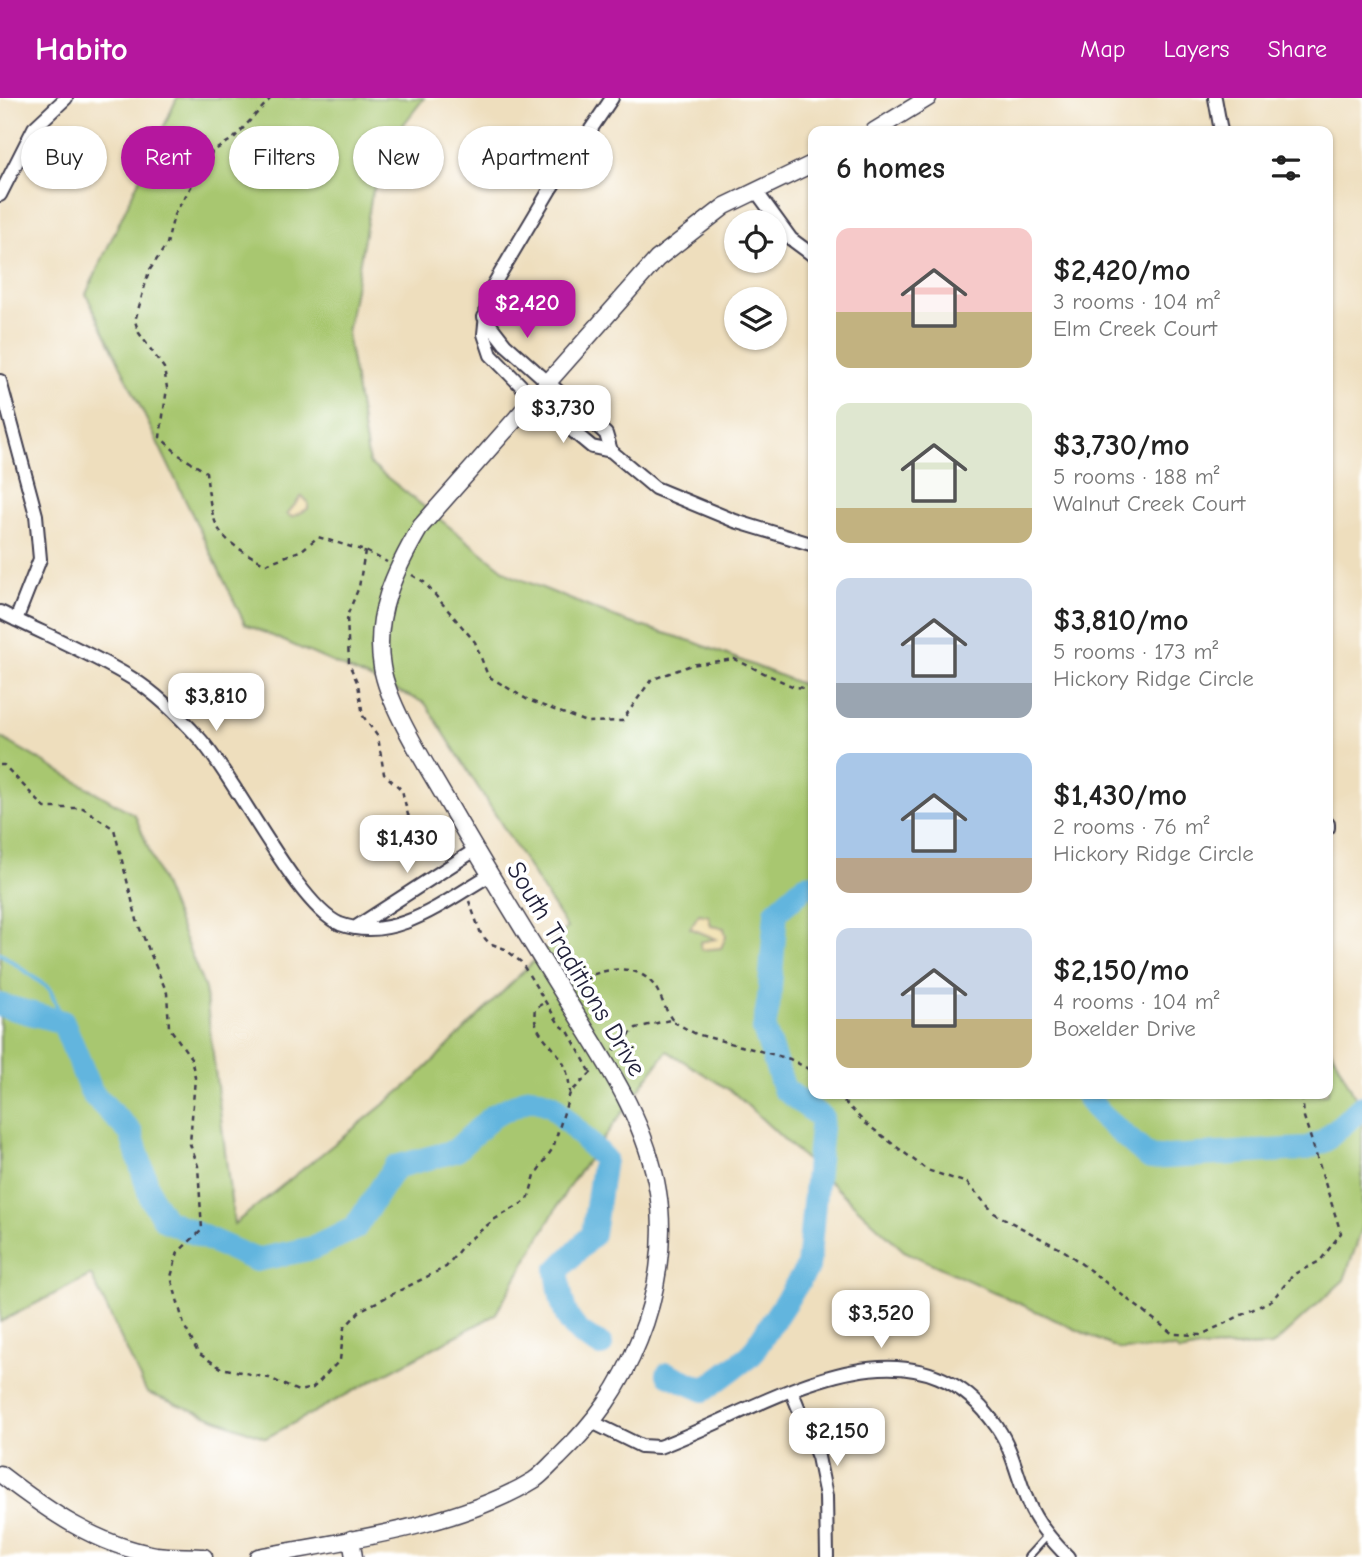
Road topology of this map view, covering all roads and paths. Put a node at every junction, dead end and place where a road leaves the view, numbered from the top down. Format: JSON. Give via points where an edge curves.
{"nodes":[{"id":1,"x":66,"y":98,"type":"edge"},
{"id":2,"x":271,"y":98,"type":"edge"},
{"id":3,"x":612,"y":98,"type":"edge"},
{"id":4,"x":929,"y":98,"type":"edge"},
{"id":5,"x":1215,"y":98,"type":"edge"},
{"id":6,"x":882,"y":126,"type":"edge"},
{"id":7,"x":1220,"y":126,"type":"edge"},
{"id":8,"x":808,"y":166,"type":"edge"},
{"id":9,"x":756,"y":191,"type":"junction"},
{"id":10,"x":0,"y":195,"type":"edge"},
{"id":11,"x":808,"y":252,"type":"edge"},
{"id":12,"x":484,"y":317,"type":"junction"},
{"id":13,"x":0,"y":381,"type":"edge"},
{"id":14,"x":550,"y":382,"type":"junction"},
{"id":15,"x":534,"y":400,"type":"junction"},
{"id":16,"x":611,"y":451,"type":"junction"},
{"id":17,"x":808,"y":543,"type":"edge"},
{"id":18,"x":365,"y":551,"type":"junction"},
{"id":19,"x":398,"y":567,"type":"junction"},
{"id":20,"x":0,"y":612,"type":"edge"},
{"id":21,"x":16,"y":620,"type":"junction"},
{"id":22,"x":808,"y":688,"type":"edge"},
{"id":23,"x":0,"y":765,"type":"edge"},
{"id":24,"x":475,"y":850,"type":"junction"},
{"id":25,"x":446,"y":869,"type":"junction"},
{"id":26,"x":490,"y":875,"type":"junction"},
{"id":27,"x":464,"y":890,"type":"junction"},
{"id":28,"x":356,"y":927,"type":"junction"},
{"id":29,"x":575,"y":982,"type":"dead end"},
{"id":30,"x":542,"y":1004,"type":"dead end"},
{"id":31,"x":675,"y":1023,"type":"junction"},
{"id":32,"x":604,"y":1060,"type":"junction"},
{"id":33,"x":808,"y":1069,"type":"edge"},
{"id":34,"x":591,"y":1073,"type":"junction"},
{"id":35,"x":570,"y":1093,"type":"junction"},
{"id":36,"x":842,"y":1099,"type":"edge"},
{"id":37,"x":1302,"y":1099,"type":"edge"},
{"id":38,"x":792,"y":1392,"type":"junction"},
{"id":39,"x":594,"y":1423,"type":"junction"},
{"id":40,"x":0,"y":1474,"type":"edge"},
{"id":41,"x":1047,"y":1536,"type":"junction"},
{"id":42,"x":351,"y":1539,"type":"junction"},
{"id":43,"x":328,"y":1550,"type":"edge"},
{"id":44,"x":204,"y":1557,"type":"edge"},
{"id":45,"x":258,"y":1557,"type":"edge"},
{"id":46,"x":354,"y":1557,"type":"edge"},
{"id":47,"x":827,"y":1557,"type":"edge"},
{"id":48,"x":1028,"y":1557,"type":"edge"},
{"id":49,"x":1068,"y":1557,"type":"edge"}],
"edges":[{"from":1,"to":10,"type":"street","via":[[34,128]]},
{"from":2,"to":18,"type":"path","via":[[234,138],[212,152],[174,215],[167,244],[149,271],[135,321],[164,368],[167,388],[160,437],[206,472],[211,513],[228,544],[266,564],[302,550],[318,537]]},
{"from":3,"to":12,"type":"street","via":[[488,294]]},
{"from":4,"to":6,"type":"street"},
{"from":5,"to":7,"type":"street"},
{"from":8,"to":9,"type":"street","name":"South Traditions Drive"},
{"from":9,"to":11,"type":"street","via":[[791,239]]},
{"from":9,"to":14,"type":"street","name":"South Traditions Drive","via":[[725,206],[657,259]]},
{"from":12,"to":14,"type":"street","via":[[505,344]]},
{"from":12,"to":15,"type":"street","via":[[491,355]]},
{"from":13,"to":21,"type":"street","via":[[36,514],[40,559]]},
{"from":14,"to":15,"type":"street","name":"South Traditions Drive"},
{"from":14,"to":16,"type":"street","via":[[606,434]]},
{"from":15,"to":16,"type":"street","via":[[592,447]]},
{"from":15,"to":19,"type":"street","name":"South Traditions Drive","via":[[421,526]]},
{"from":16,"to":17,"type":"street","via":[[655,488],[735,521]]},
{"from":18,"to":19,"type":"path"},
{"from":18,"to":25,"type":"path","via":[[359,587],[347,616],[349,664],[363,716],[378,737],[384,774],[402,790],[408,815],[422,826]]},
{"from":19,"to":22,"type":"path","via":[[424,582],[475,642],[488,676],[528,700],[586,722],[622,720],[651,680],[702,663],[734,659],[794,687]]},
{"from":19,"to":24,"type":"street","name":"South Traditions Drive","via":[[382,610],[382,668],[410,737]]},
{"from":20,"to":21,"type":"street"},
{"from":21,"to":28,"type":"street","via":[[134,680],[165,705],[230,776],[311,901],[338,923]]},
{"from":23,"to":35,"type":"path","via":[[45,808],[83,808],[114,829],[138,924],[167,993],[169,1027],[191,1058],[195,1077],[190,1144],[198,1166],[202,1230],[178,1252],[171,1277],[184,1325],[198,1353],[221,1368],[269,1377],[298,1391],[313,1388],[340,1360],[344,1328],[361,1310],[446,1267],[464,1244],[528,1199]]},
{"from":24,"to":25,"type":"street"},
{"from":24,"to":26,"type":"street","name":"South Traditions Drive"},
{"from":25,"to":28,"type":"street"},
{"from":26,"to":27,"type":"street"},
{"from":26,"to":32,"type":"street","name":"South Traditions Drive"},
{"from":27,"to":28,"type":"street","via":[[410,922]]},
{"from":27,"to":34,"type":"path","via":[[481,934],[521,962]]},
{"from":29,"to":31,"type":"path","via":[[615,969],[642,976],[652,982]]},
{"from":30,"to":35,"type":"path","via":[[535,1008],[536,1026],[561,1058]]},
{"from":31,"to":32,"type":"path","via":[[670,1020],[636,1028]]},
{"from":31,"to":33,"type":"path"},
{"from":32,"to":34,"type":"path"},
{"from":32,"to":39,"type":"street","name":"South Traditions Drive","via":[[645,1143],[659,1193],[660,1253],[651,1311],[627,1371]]},
{"from":34,"to":35,"type":"path"},
{"from":36,"to":37,"type":"path","via":[[927,1170],[967,1183],[994,1213],[1066,1252],[1173,1334],[1201,1335],[1272,1300],[1294,1274],[1320,1261],[1341,1233]]},
{"from":38,"to":39,"type":"street","via":[[659,1447],[641,1446]]},
{"from":38,"to":41,"type":"street","via":[[824,1378],[890,1366],[915,1367],[940,1378],[982,1407],[999,1429],[1031,1511]]},
{"from":38,"to":47,"type":"street","via":[[818,1457],[826,1496]]},
{"from":39,"to":42,"type":"street","name":"South Traditions Drive","via":[[535,1479],[464,1512]]},
{"from":40,"to":44,"type":"street","via":[[63,1520],[108,1542],[156,1555]]},
{"from":41,"to":48,"type":"lane"},
{"from":41,"to":49,"type":"street"},
{"from":42,"to":43,"type":"street","name":"South Traditions Drive"},
{"from":42,"to":46,"type":"street"},
{"from":43,"to":45,"type":"street","name":"South Traditions Drive"}]}
